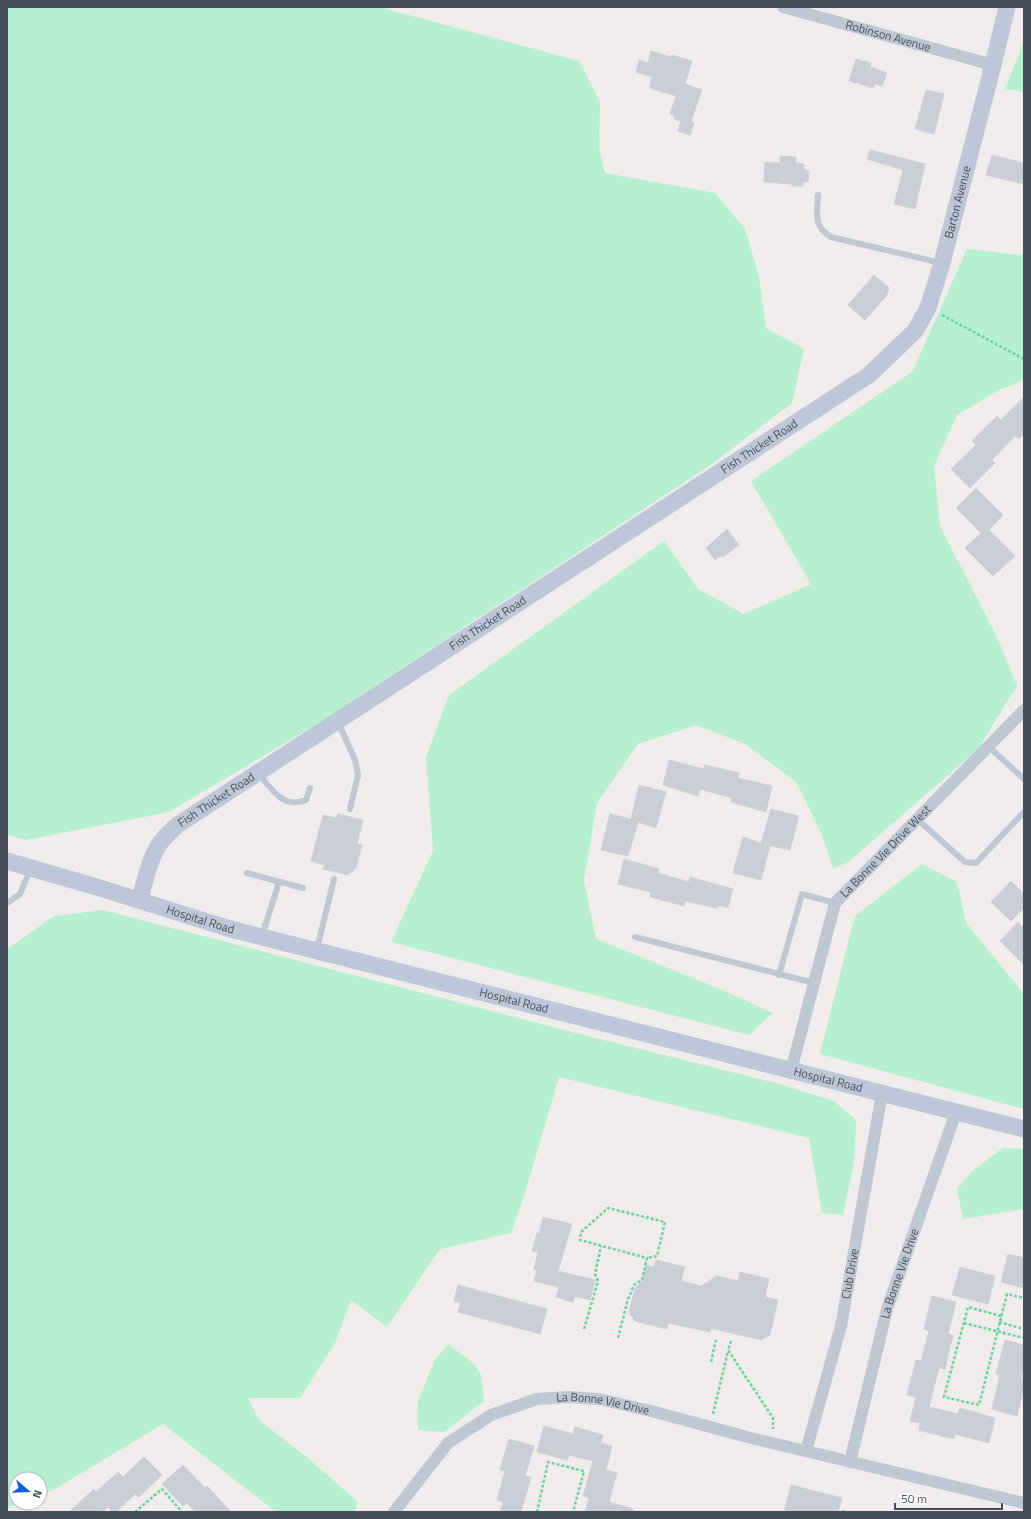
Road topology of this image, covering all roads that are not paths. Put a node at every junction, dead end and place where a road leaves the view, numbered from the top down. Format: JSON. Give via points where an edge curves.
{"nodes":[{"id":1,"x":783,"y":7,"type":"edge"},
{"id":2,"x":1007,"y":7,"type":"edge"},
{"id":3,"x":993,"y":66,"type":"junction"},
{"id":4,"x":818,"y":195,"type":"dead end"},
{"id":5,"x":942,"y":263,"type":"junction"},
{"id":6,"x":868,"y":374,"type":"joint"},
{"id":7,"x":1024,"y":710,"type":"edge"},
{"id":8,"x":338,"y":722,"type":"junction"},
{"id":9,"x":988,"y":746,"type":"junction"},
{"id":10,"x":259,"y":774,"type":"junction"},
{"id":11,"x":1024,"y":779,"type":"edge"},
{"id":12,"x":310,"y":788,"type":"dead end"},
{"id":13,"x":350,"y":809,"type":"dead end"},
{"id":14,"x":1024,"y":812,"type":"edge"},
{"id":15,"x":917,"y":819,"type":"junction"},
{"id":16,"x":7,"y":862,"type":"edge"},
{"id":17,"x":31,"y":868,"type":"junction"},
{"id":18,"x":247,"y":873,"type":"dead end"},
{"id":19,"x":334,"y":879,"type":"dead end"},
{"id":20,"x":279,"y":882,"type":"junction"},
{"id":21,"x":303,"y":888,"type":"dead end"},
{"id":22,"x":140,"y":900,"type":"junction"},
{"id":23,"x":7,"y":903,"type":"edge"},
{"id":24,"x":835,"y":903,"type":"junction"},
{"id":25,"x":262,"y":937,"type":"junction"},
{"id":26,"x":635,"y":937,"type":"dead end"},
{"id":27,"x":316,"y":951,"type":"junction"},
{"id":28,"x":779,"y":975,"type":"junction"},
{"id":29,"x":814,"y":983,"type":"junction"},
{"id":30,"x":791,"y":1071,"type":"junction"},
{"id":31,"x":882,"y":1093,"type":"junction"},
{"id":32,"x":956,"y":1112,"type":"junction"},
{"id":33,"x":1024,"y":1129,"type":"edge"},
{"id":34,"x":806,"y":1451,"type":"junction"},
{"id":35,"x":850,"y":1462,"type":"junction"},
{"id":36,"x":1024,"y":1503,"type":"edge"},
{"id":37,"x":394,"y":1512,"type":"edge"}],
"edges":[{"from":1,"to":3,"type":"street","name":"Robinson Avenue"},
{"from":2,"to":3,"type":"street","name":"Barton Avenue"},
{"from":3,"to":5,"type":"street","name":"Barton Avenue"},
{"from":4,"to":5,"type":"lane","via":[[817,222],[831,237]]},
{"from":5,"to":6,"type":"street","name":"Barton Avenue","via":[[928,308],[915,331]]},
{"from":6,"to":8,"type":"street","name":"Fish Thicket Road"},
{"from":7,"to":9,"type":"street","name":"La Bonne Vie Drive West"},
{"from":8,"to":10,"type":"street","name":"Fish Thicket Road"},
{"from":8,"to":13,"type":"lane","via":[[355,760],[358,775]]},
{"from":9,"to":11,"type":"lane"},
{"from":9,"to":15,"type":"street","name":"La Bonne Vie Drive West"},
{"from":10,"to":12,"type":"lane","via":[[276,796],[285,800],[298,803],[306,800]]},
{"from":10,"to":22,"type":"street","name":"Fish Thicket Road","via":[[176,826],[164,838],[151,863]]},
{"from":14,"to":15,"type":"lane","via":[[976,862],[965,862]]},
{"from":15,"to":24,"type":"street","name":"La Bonne Vie Drive West"},
{"from":16,"to":17,"type":"street","name":"Hospital Road"},
{"from":17,"to":22,"type":"street","name":"Hospital Road"},
{"from":17,"to":23,"type":"lane","via":[[20,894]]},
{"from":18,"to":20,"type":"lane"},
{"from":19,"to":27,"type":"lane"},
{"from":20,"to":21,"type":"lane"},
{"from":20,"to":25,"type":"lane"},
{"from":22,"to":25,"type":"street","name":"Hospital Road"},
{"from":24,"to":28,"type":"lane","via":[[802,894]]},
{"from":24,"to":29,"type":"street","name":"La Bonne Vie Drive West"},
{"from":25,"to":27,"type":"street","name":"Hospital Road"},
{"from":26,"to":28,"type":"lane"},
{"from":27,"to":30,"type":"street","name":"Hospital Road"},
{"from":28,"to":29,"type":"lane"},
{"from":29,"to":30,"type":"street","name":"La Bonne Vie Drive West"},
{"from":30,"to":31,"type":"street","name":"Hospital Road"},
{"from":31,"to":32,"type":"street","name":"Hospital Road"},
{"from":31,"to":34,"type":"street","name":"Club Drive","via":[[841,1326]]},
{"from":32,"to":33,"type":"street","name":"Hospital Road"},
{"from":32,"to":35,"type":"street","name":"La Bonne Vie Drive","via":[[887,1309]]},
{"from":34,"to":35,"type":"street","name":"La Bonne Vie Drive"},
{"from":34,"to":37,"type":"street","name":"La Bonne Vie Drive","via":[[599,1399],[537,1399],[491,1415],[448,1443]]},
{"from":35,"to":36,"type":"street","name":"La Bonne Vie Drive"}]}
